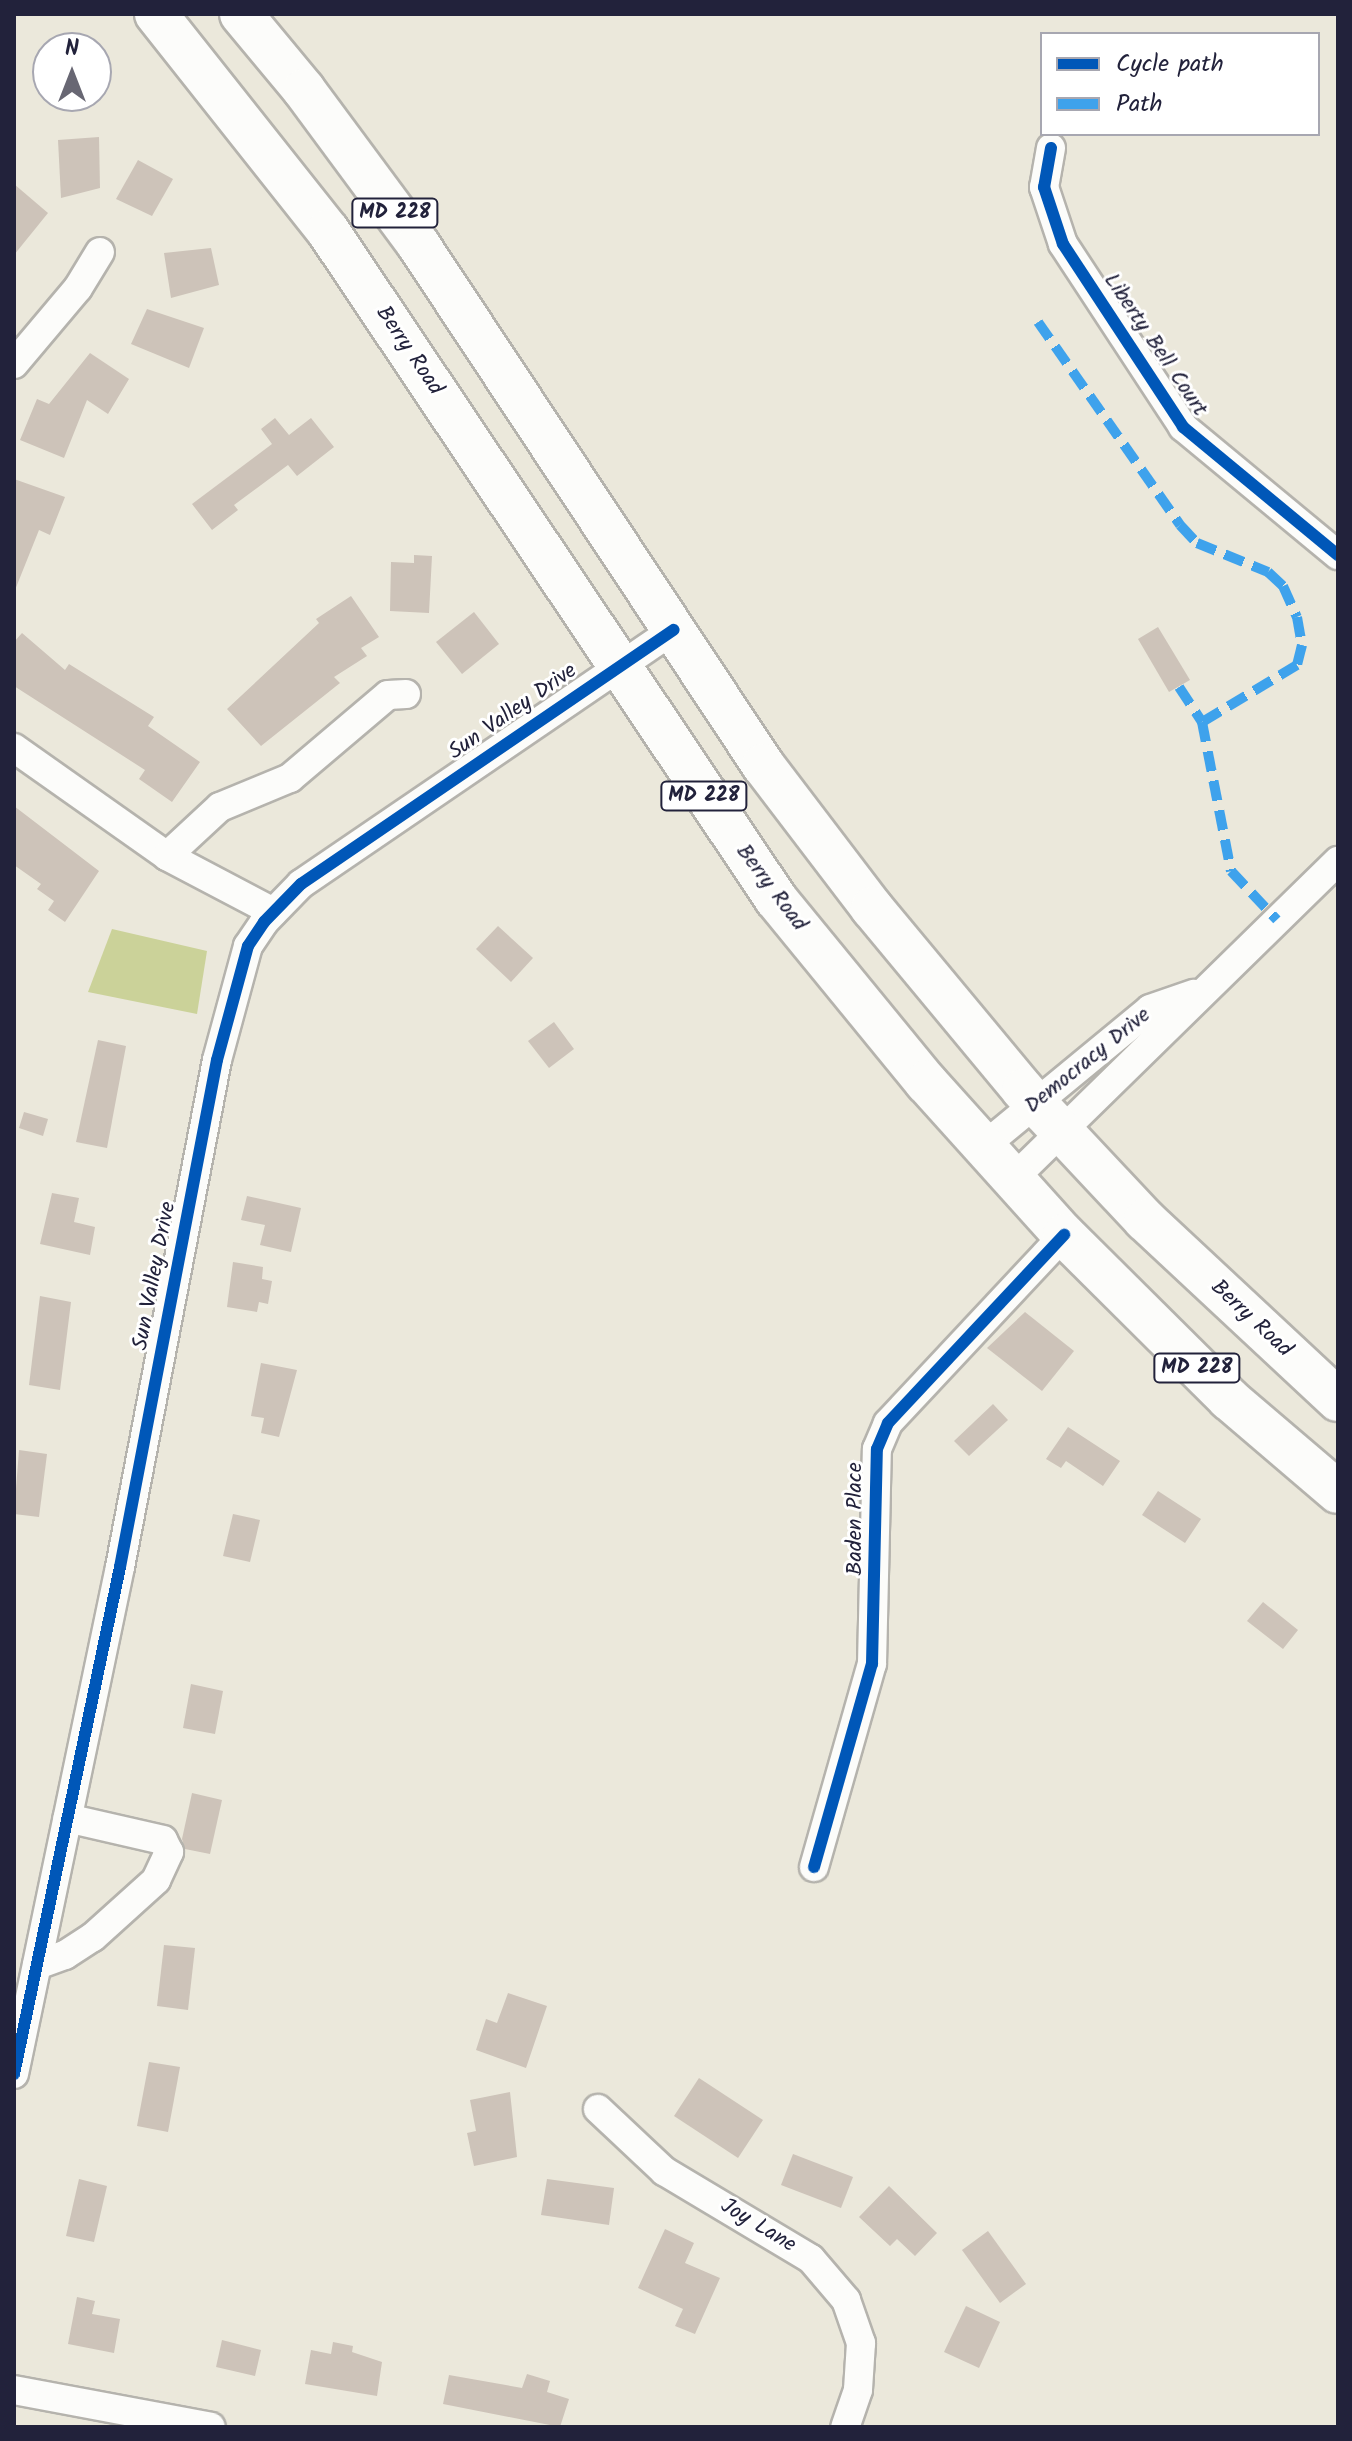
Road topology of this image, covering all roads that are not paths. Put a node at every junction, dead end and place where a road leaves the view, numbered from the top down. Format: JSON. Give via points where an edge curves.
{"nodes":[{"id":1,"x":156,"y":14,"type":"edge"},
{"id":2,"x":241,"y":14,"type":"edge"},
{"id":3,"x":1051,"y":148,"type":"dead end"},
{"id":4,"x":100,"y":252,"type":"dead end"},
{"id":5,"x":14,"y":364,"type":"edge"},
{"id":6,"x":1338,"y":555,"type":"edge"},
{"id":7,"x":674,"y":630,"type":"junction"},
{"id":8,"x":618,"y":665,"type":"junction"},
{"id":9,"x":406,"y":694,"type":"dead end"},
{"id":10,"x":14,"y":748,"type":"edge"},
{"id":11,"x":167,"y":856,"type":"junction"},
{"id":12,"x":1338,"y":861,"type":"edge"},
{"id":13,"x":273,"y":912,"type":"junction"},
{"id":14,"x":1048,"y":1116,"type":"junction"},
{"id":15,"x":984,"y":1146,"type":"junction"},
{"id":16,"x":1013,"y":1179,"type":"junction"},
{"id":17,"x":1064,"y":1235,"type":"junction"},
{"id":18,"x":1338,"y":1400,"type":"edge"},
{"id":19,"x":1338,"y":1492,"type":"edge"},
{"id":20,"x":67,"y":1818,"type":"junction"},
{"id":21,"x":814,"y":1867,"type":"dead end"},
{"id":22,"x":37,"y":1965,"type":"junction"},
{"id":23,"x":14,"y":2074,"type":"edge"},
{"id":24,"x":598,"y":2109,"type":"dead end"},
{"id":25,"x":14,"y":2390,"type":"edge"},
{"id":26,"x":211,"y":2427,"type":"edge"},
{"id":27,"x":845,"y":2427,"type":"edge"}],
"edges":[{"from":1,"to":8,"type":"highway","name":"Berry Road","number":"MD 228","via":[[328,231]]},
{"from":2,"to":7,"type":"highway","name":"Berry Road","number":"MD 228","via":[[418,244]]},
{"from":3,"to":6,"type":"street","name":"Liberty Bell Court","via":[[1044,187],[1063,244],[1183,427]]},
{"from":4,"to":5,"type":"street","via":[[78,288]]},
{"from":7,"to":8,"type":"street","name":"Sun Valley Drive"},
{"from":7,"to":14,"type":"highway","name":"Berry Road","number":"MD 228","via":[[763,765],[872,908]]},
{"from":8,"to":13,"type":"street","name":"Sun Valley Drive","via":[[301,884]]},
{"from":8,"to":15,"type":"highway","name":"Berry Road","number":"MD 228","via":[[776,899]]},
{"from":9,"to":11,"type":"street","via":[[388,695],[290,778],[220,807]]},
{"from":10,"to":11,"type":"street"},
{"from":11,"to":13,"type":"street"},
{"from":12,"to":14,"type":"street","name":"Democracy Drive","via":[[1202,992]]},
{"from":13,"to":20,"type":"street","name":"Sun Valley Drive","via":[[248,946],[217,1060]]},
{"from":14,"to":15,"type":"street","name":"Democracy Drive"},
{"from":14,"to":16,"type":"street","name":"Democracy Drive"},
{"from":14,"to":18,"type":"highway","name":"Berry Road","number":"MD 228","via":[[1145,1220]]},
{"from":15,"to":16,"type":"highway","name":"Berry Road","number":"MD 228"},
{"from":16,"to":17,"type":"highway","name":"Berry Road","number":"MD 228"},
{"from":17,"to":19,"type":"highway","name":"Berry Road","number":"MD 228","via":[[1229,1399]]},
{"from":17,"to":21,"type":"street","name":"Baden Place","via":[[888,1423],[877,1449],[872,1664]]},
{"from":20,"to":22,"type":"street","name":"Sun Valley Drive"},
{"from":20,"to":22,"type":"street","via":[[163,1840],[169,1852],[156,1880],[113,1920],[65,1955]]},
{"from":22,"to":23,"type":"street","name":"Sun Valley Drive"},
{"from":24,"to":27,"type":"street","name":"Joy Lane","via":[[664,2171],[811,2259],[846,2300],[861,2343],[858,2390]]},
{"from":25,"to":26,"type":"street"}]}
